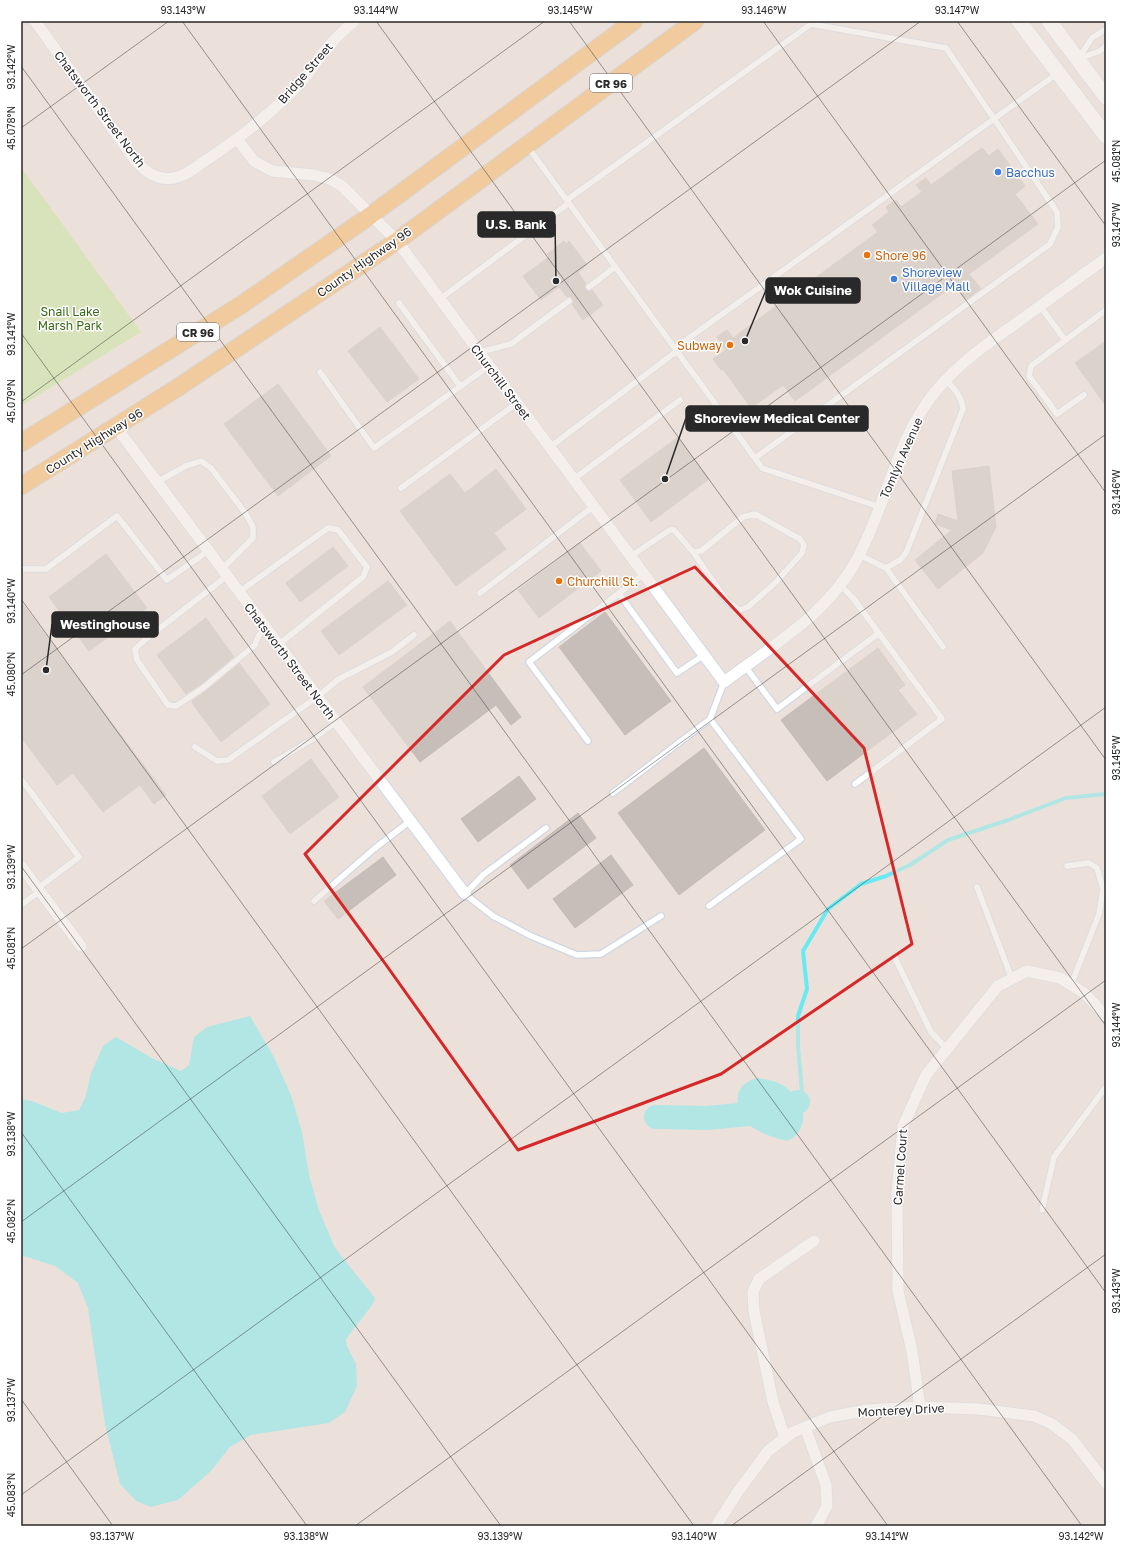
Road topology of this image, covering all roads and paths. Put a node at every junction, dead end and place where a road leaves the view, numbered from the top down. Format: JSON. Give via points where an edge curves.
{"nodes":[{"id":1,"x":35,"y":21,"type":"edge"},
{"id":2,"x":354,"y":21,"type":"edge"},
{"id":3,"x":634,"y":21,"type":"edge"},
{"id":4,"x":696,"y":21,"type":"edge"},
{"id":5,"x":1019,"y":21,"type":"edge"},
{"id":6,"x":1049,"y":21,"type":"edge"},
{"id":7,"x":1106,"y":29,"type":"edge"},
{"id":8,"x":1106,"y":46,"type":"edge"},
{"id":9,"x":1078,"y":59,"type":"junction"},
{"id":10,"x":1058,"y":73,"type":"junction"},
{"id":11,"x":1106,"y":97,"type":"edge"},
{"id":12,"x":995,"y":119,"type":"junction"},
{"id":13,"x":1106,"y":136,"type":"edge"},
{"id":14,"x":237,"y":139,"type":"junction"},
{"id":15,"x":526,"y":146,"type":"junction"},
{"id":16,"x":568,"y":202,"type":"junction"},
{"id":17,"x":371,"y":215,"type":"junction"},
{"id":18,"x":397,"y":241,"type":"junction"},
{"id":19,"x":1106,"y":258,"type":"edge"},
{"id":20,"x":615,"y":267,"type":"junction"},
{"id":21,"x":589,"y":287,"type":"dead end"},
{"id":22,"x":440,"y":299,"type":"junction"},
{"id":23,"x":569,"y":301,"type":"dead end"},
{"id":24,"x":399,"y":303,"type":"dead end"},
{"id":25,"x":1040,"y":306,"type":"junction"},
{"id":26,"x":1106,"y":310,"type":"edge"},
{"id":27,"x":1065,"y":340,"type":"junction"},
{"id":28,"x":676,"y":350,"type":"junction"},
{"id":29,"x":479,"y":352,"type":"junction"},
{"id":30,"x":489,"y":366,"type":"junction"},
{"id":31,"x":320,"y":372,"type":"dead end"},
{"id":32,"x":946,"y":380,"type":"junction"},
{"id":33,"x":460,"y":386,"type":"junction"},
{"id":34,"x":1084,"y":395,"type":"dead end"},
{"id":35,"x":680,"y":400,"type":"dead end"},
{"id":36,"x":517,"y":403,"type":"junction"},
{"id":37,"x":116,"y":427,"type":"junction"},
{"id":38,"x":21,"y":443,"type":"edge"},
{"id":39,"x":550,"y":447,"type":"junction"},
{"id":40,"x":755,"y":458,"type":"junction"},
{"id":41,"x":574,"y":479,"type":"junction"},
{"id":42,"x":157,"y":482,"type":"junction"},
{"id":43,"x":21,"y":486,"type":"edge"},
{"id":44,"x":401,"y":488,"type":"dead end"},
{"id":45,"x":594,"y":506,"type":"junction"},
{"id":46,"x":880,"y":507,"type":"junction"},
{"id":47,"x":208,"y":550,"type":"junction"},
{"id":48,"x":693,"y":552,"type":"junction"},
{"id":49,"x":859,"y":555,"type":"junction"},
{"id":50,"x":631,"y":556,"type":"junction"},
{"id":51,"x":886,"y":568,"type":"junction"},
{"id":52,"x":21,"y":570,"type":"edge"},
{"id":53,"x":224,"y":573,"type":"junction"},
{"id":54,"x":644,"y":574,"type":"junction"},
{"id":55,"x":840,"y":585,"type":"junction"},
{"id":56,"x":239,"y":592,"type":"junction"},
{"id":57,"x":480,"y":593,"type":"dead end"},
{"id":58,"x":619,"y":594,"type":"junction"},
{"id":59,"x":266,"y":628,"type":"junction"},
{"id":60,"x":879,"y":633,"type":"junction"},
{"id":61,"x":414,"y":635,"type":"dead end"},
{"id":62,"x":278,"y":645,"type":"junction"},
{"id":63,"x":943,"y":647,"type":"dead end"},
{"id":64,"x":704,"y":655,"type":"junction"},
{"id":65,"x":745,"y":666,"type":"junction"},
{"id":66,"x":724,"y":682,"type":"junction"},
{"id":67,"x":318,"y":697,"type":"junction"},
{"id":68,"x":710,"y":719,"type":"junction"},
{"id":69,"x":336,"y":722,"type":"junction"},
{"id":70,"x":588,"y":741,"type":"dead end"},
{"id":71,"x":195,"y":747,"type":"dead end"},
{"id":72,"x":274,"y":762,"type":"dead end"},
{"id":73,"x":21,"y":779,"type":"edge"},
{"id":74,"x":855,"y":784,"type":"dead end"},
{"id":75,"x":613,"y":794,"type":"dead end"},
{"id":76,"x":410,"y":821,"type":"junction"},
{"id":77,"x":546,"y":828,"type":"dead end"},
{"id":78,"x":21,"y":866,"type":"edge"},
{"id":79,"x":1067,"y":866,"type":"dead end"},
{"id":80,"x":977,"y":887,"type":"dead end"},
{"id":81,"x":39,"y":890,"type":"junction"},
{"id":82,"x":465,"y":894,"type":"junction"},
{"id":83,"x":314,"y":901,"type":"dead end"},
{"id":84,"x":21,"y":905,"type":"edge"},
{"id":85,"x":709,"y":906,"type":"dead end"},
{"id":86,"x":661,"y":916,"type":"dead end"},
{"id":87,"x":81,"y":946,"type":"dead end"},
{"id":88,"x":895,"y":958,"type":"dead end"},
{"id":89,"x":1012,"y":979,"type":"junction"},
{"id":90,"x":1071,"y":985,"type":"junction"},
{"id":91,"x":1106,"y":1016,"type":"edge"},
{"id":92,"x":947,"y":1050,"type":"junction"},
{"id":93,"x":1106,"y":1087,"type":"edge"},
{"id":94,"x":1042,"y":1210,"type":"dead end"},
{"id":95,"x":814,"y":1241,"type":"dead end"},
{"id":96,"x":920,"y":1407,"type":"junction"},
{"id":97,"x":805,"y":1427,"type":"junction"},
{"id":98,"x":785,"y":1438,"type":"junction"},
{"id":99,"x":1106,"y":1483,"type":"edge"},
{"id":100,"x":716,"y":1526,"type":"edge"},
{"id":101,"x":816,"y":1526,"type":"edge"}],
"edges":[{"from":1,"to":14,"type":"street","name":"Chatsworth Street North","via":[[135,160],[150,175],[174,178],[185,174]]},
{"from":2,"to":14,"type":"street","name":"Bridge Street","via":[[269,114]]},
{"from":3,"to":17,"type":"main road","number":"CR 96"},
{"from":4,"to":15,"type":"main road","name":"County Highway 96","number":"CR 96"},
{"from":5,"to":10,"type":"main road"},
{"from":6,"to":9,"type":"main road"},
{"from":7,"to":9,"type":"lane","via":[[1092,38]]},
{"from":8,"to":9,"type":"lane","via":[[1100,51]]},
{"from":9,"to":11,"type":"main road"},
{"from":10,"to":12,"type":"lane"},
{"from":10,"to":13,"type":"main road"},
{"from":12,"to":16,"type":"lane","via":[[946,48],[811,24]]},
{"from":12,"to":28,"type":"lane"},
{"from":12,"to":40,"type":"lane","via":[[1058,212],[1058,226],[1050,244]]},
{"from":14,"to":17,"type":"street","name":"Churchill Street","via":[[254,161],[272,171],[330,179],[342,186]]},
{"from":15,"to":16,"type":"lane"},
{"from":15,"to":18,"type":"main road","name":"County Highway 96","number":"CR 96"},
{"from":16,"to":20,"type":"lane"},
{"from":16,"to":22,"type":"lane"},
{"from":17,"to":18,"type":"street","name":"Churchill Street"},
{"from":17,"to":38,"type":"main road","number":"CR 96","via":[[241,305]]},
{"from":18,"to":22,"type":"street","name":"Churchill Street"},
{"from":18,"to":37,"type":"main road","name":"County Highway 96","number":"CR 96"},
{"from":19,"to":25,"type":"street","name":"Tomlyn Avenue"},
{"from":20,"to":21,"type":"lane"},
{"from":20,"to":28,"type":"lane"},
{"from":22,"to":29,"type":"street","name":"Churchill Street"},
{"from":23,"to":29,"type":"lane","via":[[512,344]]},
{"from":24,"to":33,"type":"lane"},
{"from":25,"to":27,"type":"lane"},
{"from":25,"to":32,"type":"street","name":"Tomlyn Avenue","via":[[976,352]]},
{"from":26,"to":27,"type":"lane"},
{"from":27,"to":34,"type":"lane","via":[[1030,366],[1029,376],[1058,414]]},
{"from":28,"to":39,"type":"lane"},
{"from":28,"to":40,"type":"lane"},
{"from":29,"to":30,"type":"street","name":"Churchill Street"},
{"from":30,"to":33,"type":"lane"},
{"from":30,"to":36,"type":"street","name":"Churchill Street"},
{"from":31,"to":33,"type":"lane","via":[[374,448]]},
{"from":32,"to":46,"type":"street","name":"Tomlyn Avenue","via":[[918,416]]},
{"from":32,"to":51,"type":"lane","via":[[959,394],[963,401],[963,409],[906,553]]},
{"from":35,"to":41,"type":"lane"},
{"from":36,"to":39,"type":"street","name":"Churchill Street"},
{"from":36,"to":44,"type":"lane"},
{"from":37,"to":42,"type":"street","name":"Chatsworth Street North"},
{"from":37,"to":43,"type":"main road","name":"County Highway 96","number":"CR 96"},
{"from":39,"to":41,"type":"street","name":"Churchill Street"},
{"from":40,"to":46,"type":"lane","via":[[762,468]]},
{"from":41,"to":45,"type":"street","name":"Churchill Street"},
{"from":42,"to":47,"type":"street","name":"Chatsworth Street North"},
{"from":42,"to":53,"type":"lane","via":[[201,461],[211,468],[246,514],[253,527],[253,538]]},
{"from":45,"to":50,"type":"street","name":"Churchill Street"},
{"from":45,"to":57,"type":"lane"},
{"from":46,"to":49,"type":"street","name":"Tomlyn Avenue"},
{"from":47,"to":52,"type":"lane","via":[[167,580],[117,516],[46,569]]},
{"from":47,"to":53,"type":"street","name":"Chatsworth Street North"},
{"from":48,"to":48,"type":"lane","via":[[701,551],[743,517],[755,514],[800,539],[804,546],[802,553],[775,583],[748,606],[739,610],[728,601]]},
{"from":48,"to":50,"type":"lane","via":[[674,530],[670,530]]},
{"from":49,"to":51,"type":"lane"},
{"from":49,"to":55,"type":"street","name":"Tomlyn Avenue"},
{"from":50,"to":54,"type":"street","name":"Churchill Street"},
{"from":51,"to":63,"type":"lane"},
{"from":53,"to":56,"type":"street","name":"Chatsworth Street North"},
{"from":53,"to":59,"type":"lane","via":[[135,649],[137,660],[168,705],[176,706],[203,688],[255,645],[259,635]]},
{"from":54,"to":58,"type":"lane"},
{"from":54,"to":64,"type":"street","name":"Churchill Street"},
{"from":55,"to":60,"type":"lane"},
{"from":55,"to":65,"type":"street","name":"Tomlyn Avenue","via":[[821,608]]},
{"from":56,"to":59,"type":"street","name":"Chatsworth Street North"},
{"from":56,"to":62,"type":"lane","via":[[328,528],[338,530],[367,567],[363,577]]},
{"from":58,"to":64,"type":"lane","via":[[676,674]]},
{"from":58,"to":70,"type":"lane","via":[[529,662]]},
{"from":59,"to":62,"type":"street","name":"Chatsworth Street North"},
{"from":60,"to":65,"type":"lane","via":[[777,709]]},
{"from":60,"to":74,"type":"lane","via":[[942,718]]},
{"from":61,"to":67,"type":"lane","via":[[392,652],[339,679]]},
{"from":62,"to":67,"type":"street","name":"Chatsworth Street North"},
{"from":64,"to":66,"type":"street","name":"Churchill Street"},
{"from":65,"to":66,"type":"street","name":"Tomlyn Avenue"},
{"from":66,"to":68,"type":"lane"},
{"from":67,"to":69,"type":"street","name":"Chatsworth Street North"},
{"from":67,"to":71,"type":"lane","via":[[228,760],[217,761]]},
{"from":68,"to":75,"type":"lane"},
{"from":68,"to":85,"type":"lane","via":[[800,839]]},
{"from":69,"to":72,"type":"lane"},
{"from":69,"to":76,"type":"street","name":"Chatsworth Street North"},
{"from":73,"to":81,"type":"lane","via":[[79,857]]},
{"from":76,"to":82,"type":"street","name":"Chatsworth Street North"},
{"from":76,"to":83,"type":"lane"},
{"from":77,"to":82,"type":"lane","via":[[483,875]]},
{"from":78,"to":81,"type":"street"},
{"from":79,"to":90,"type":"lane","via":[[1089,863],[1096,868],[1103,889],[1099,914]]},
{"from":80,"to":89,"type":"lane"},
{"from":81,"to":84,"type":"lane"},
{"from":81,"to":87,"type":"street"},
{"from":82,"to":86,"type":"lane","via":[[493,916],[531,936],[577,955],[601,954]]},
{"from":88,"to":92,"type":"lane","via":[[931,1032]]},
{"from":89,"to":90,"type":"street","name":"Carmel Court","via":[[1027,971],[1060,978]]},
{"from":89,"to":92,"type":"street","name":"Carmel Court","via":[[998,986]]},
{"from":90,"to":91,"type":"street","name":"Carmel Court","via":[[1084,993]]},
{"from":92,"to":96,"type":"street","name":"Carmel Court","via":[[926,1075],[902,1126],[897,1193],[898,1291],[912,1351]]},
{"from":93,"to":94,"type":"lane","via":[[1054,1157]]},
{"from":95,"to":98,"type":"street","via":[[759,1279],[753,1292],[754,1311],[773,1402]]},
{"from":96,"to":97,"type":"street","name":"Monterey Drive","via":[[866,1410],[830,1417]]},
{"from":96,"to":99,"type":"street","name":"Monterey Drive","via":[[979,1409],[1034,1416],[1052,1424],[1072,1439]]},
{"from":97,"to":98,"type":"street","name":"Monterey Drive"},
{"from":97,"to":101,"type":"street","via":[[826,1485],[827,1506]]},
{"from":98,"to":100,"type":"street","name":"Monterey Drive","via":[[768,1451]]}]}
